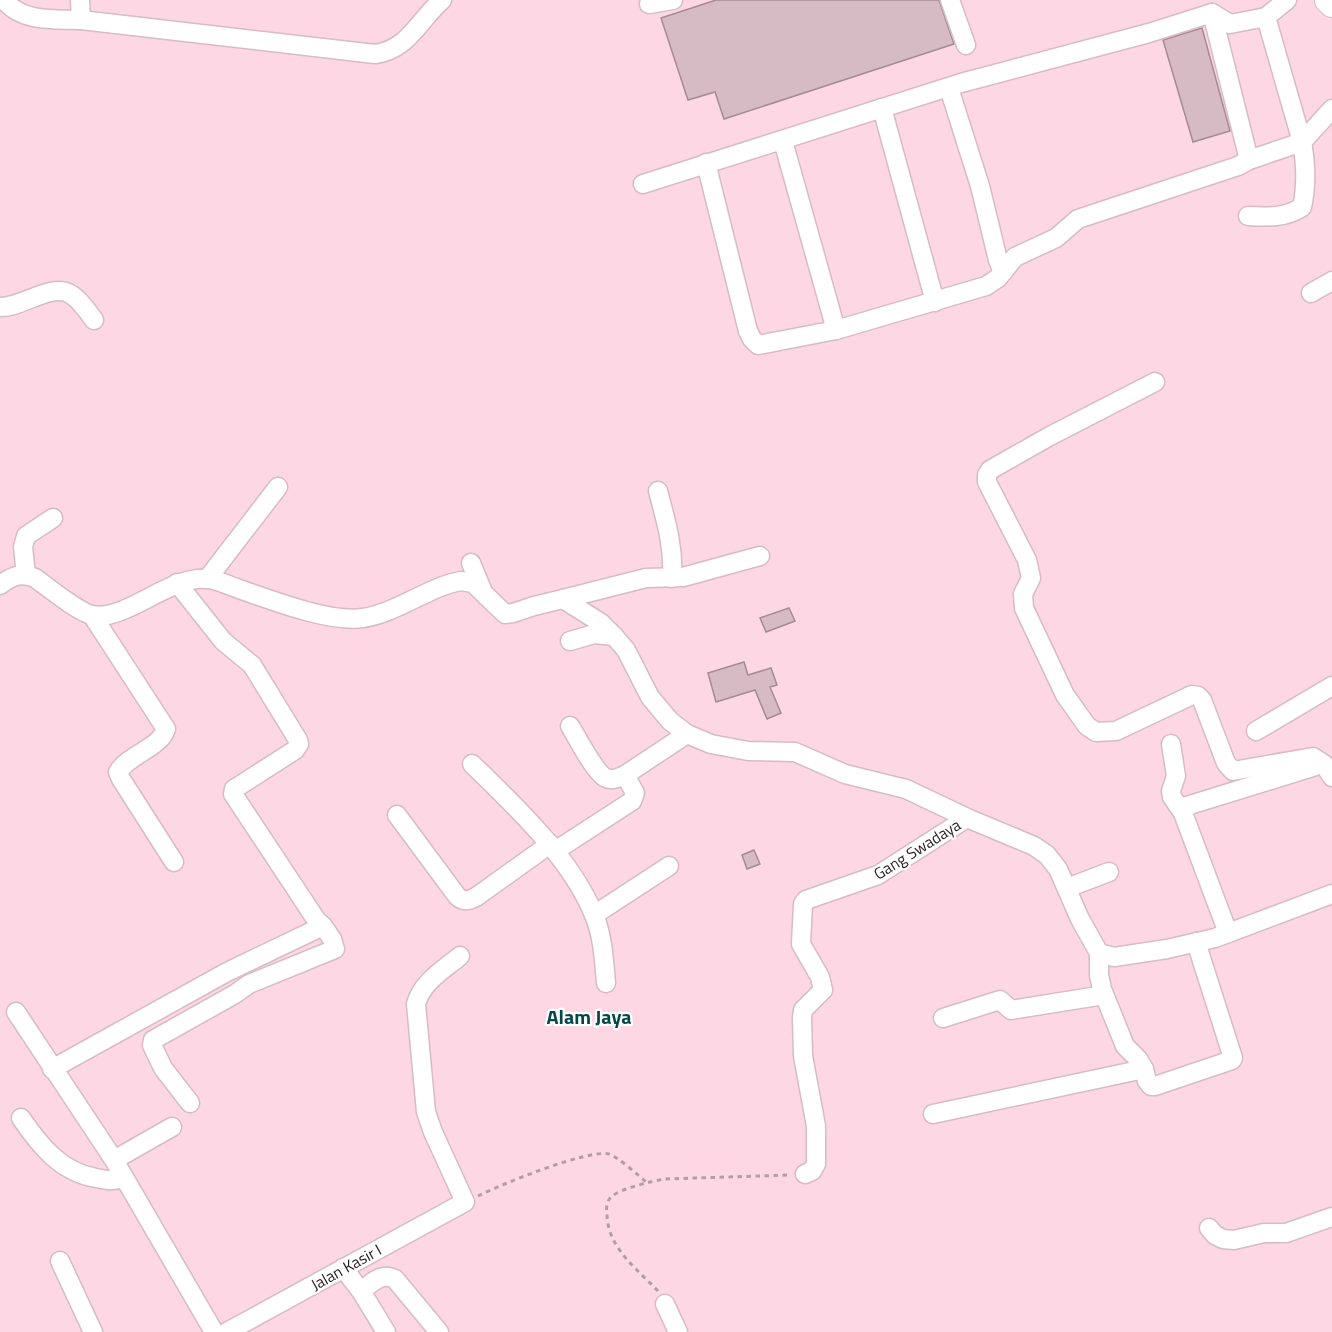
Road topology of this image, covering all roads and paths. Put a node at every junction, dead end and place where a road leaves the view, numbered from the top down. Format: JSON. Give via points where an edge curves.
{"nodes":[{"id":1,"x":4,"y":0,"type":"edge"},
{"id":2,"x":80,"y":0,"type":"edge"},
{"id":3,"x":442,"y":0,"type":"edge"},
{"id":4,"x":673,"y":0,"type":"edge"},
{"id":5,"x":950,"y":0,"type":"edge"},
{"id":6,"x":1287,"y":0,"type":"edge"},
{"id":7,"x":1328,"y":0,"type":"edge"},
{"id":8,"x":649,"y":4,"type":"dead end"},
{"id":9,"x":1332,"y":4,"type":"edge"},
{"id":10,"x":1212,"y":13,"type":"junction"},
{"id":11,"x":1266,"y":17,"type":"junction"},
{"id":12,"x":81,"y":20,"type":"junction"},
{"id":13,"x":966,"y":45,"type":"dead end"},
{"id":14,"x":948,"y":88,"type":"junction"},
{"id":15,"x":882,"y":108,"type":"junction"},
{"id":16,"x":1332,"y":109,"type":"edge"},
{"id":17,"x":783,"y":141,"type":"junction"},
{"id":18,"x":1302,"y":142,"type":"junction"},
{"id":19,"x":1249,"y":160,"type":"junction"},
{"id":20,"x":706,"y":163,"type":"junction"},
{"id":21,"x":643,"y":184,"type":"dead end"},
{"id":22,"x":1248,"y":216,"type":"dead end"},
{"id":23,"x":1003,"y":273,"type":"junction"},
{"id":24,"x":1332,"y":281,"type":"edge"},
{"id":25,"x":1311,"y":293,"type":"dead end"},
{"id":26,"x":935,"y":302,"type":"junction"},
{"id":27,"x":0,"y":307,"type":"edge"},
{"id":28,"x":94,"y":320,"type":"dead end"},
{"id":29,"x":836,"y":330,"type":"junction"},
{"id":30,"x":1155,"y":382,"type":"dead end"},
{"id":31,"x":278,"y":487,"type":"dead end"},
{"id":32,"x":658,"y":491,"type":"dead end"},
{"id":33,"x":54,"y":518,"type":"dead end"},
{"id":34,"x":760,"y":556,"type":"dead end"},
{"id":35,"x":471,"y":563,"type":"dead end"},
{"id":36,"x":26,"y":574,"type":"junction"},
{"id":37,"x":208,"y":578,"type":"junction"},
{"id":38,"x":672,"y":578,"type":"junction"},
{"id":39,"x":177,"y":583,"type":"junction"},
{"id":40,"x":0,"y":585,"type":"edge"},
{"id":41,"x":483,"y":592,"type":"junction"},
{"id":42,"x":563,"y":599,"type":"junction"},
{"id":43,"x":92,"y":615,"type":"junction"},
{"id":44,"x":614,"y":636,"type":"junction"},
{"id":45,"x":570,"y":641,"type":"dead end"},
{"id":46,"x":1332,"y":686,"type":"edge"},
{"id":47,"x":570,"y":726,"type":"dead end"},
{"id":48,"x":1256,"y":731,"type":"dead end"},
{"id":49,"x":687,"y":734,"type":"junction"},
{"id":50,"x":1171,"y":744,"type":"dead end"},
{"id":51,"x":472,"y":764,"type":"dead end"},
{"id":52,"x":1328,"y":770,"type":"edge"},
{"id":53,"x":625,"y":775,"type":"junction"},
{"id":54,"x":1180,"y":808,"type":"junction"},
{"id":55,"x":398,"y":815,"type":"dead end"},
{"id":56,"x":967,"y":818,"type":"junction"},
{"id":57,"x":552,"y":847,"type":"junction"},
{"id":58,"x":174,"y":862,"type":"dead end"},
{"id":59,"x":669,"y":866,"type":"dead end"},
{"id":60,"x":1109,"y":872,"type":"dead end"},
{"id":61,"x":1067,"y":888,"type":"junction"},
{"id":62,"x":1332,"y":894,"type":"edge"},
{"id":63,"x":594,"y":915,"type":"junction"},
{"id":64,"x":323,"y":926,"type":"junction"},
{"id":65,"x":1228,"y":933,"type":"junction"},
{"id":66,"x":1196,"y":942,"type":"junction"},
{"id":67,"x":1099,"y":953,"type":"junction"},
{"id":68,"x":460,"y":957,"type":"dead end"},
{"id":69,"x":606,"y":983,"type":"dead end"},
{"id":70,"x":1104,"y":996,"type":"junction"},
{"id":71,"x":16,"y":1012,"type":"dead end"},
{"id":72,"x":944,"y":1018,"type":"dead end"},
{"id":73,"x":52,"y":1069,"type":"junction"},
{"id":74,"x":1144,"y":1070,"type":"junction"},
{"id":75,"x":190,"y":1103,"type":"dead end"},
{"id":76,"x":933,"y":1114,"type":"dead end"},
{"id":77,"x":21,"y":1118,"type":"dead end"},
{"id":78,"x":172,"y":1127,"type":"dead end"},
{"id":79,"x":114,"y":1160,"type":"junction"},
{"id":80,"x":805,"y":1174,"type":"joint"},
{"id":81,"x":123,"y":1178,"type":"junction"},
{"id":82,"x":646,"y":1182,"type":"junction"},
{"id":83,"x":465,"y":1202,"type":"junction"},
{"id":84,"x":1332,"y":1217,"type":"edge"},
{"id":85,"x":1209,"y":1228,"type":"dead end"},
{"id":86,"x":60,"y":1261,"type":"dead end"},
{"id":87,"x":343,"y":1268,"type":"junction"},
{"id":88,"x":361,"y":1291,"type":"junction"},
{"id":89,"x":665,"y":1304,"type":"joint"},
{"id":90,"x":93,"y":1332,"type":"edge"},
{"id":91,"x":214,"y":1332,"type":"edge"},
{"id":92,"x":227,"y":1332,"type":"edge"},
{"id":93,"x":386,"y":1332,"type":"edge"},
{"id":94,"x":439,"y":1332,"type":"edge"},
{"id":95,"x":678,"y":1332,"type":"edge"}],
"edges":[{"from":1,"to":12,"type":"street","via":[[34,19]]},
{"from":2,"to":12,"type":"street"},
{"from":3,"to":12,"type":"street","via":[[411,36],[393,49],[375,54]]},
{"from":4,"to":8,"type":"street"},
{"from":5,"to":13,"type":"street"},
{"from":6,"to":11,"type":"street"},
{"from":7,"to":9,"type":"highway"},
{"from":10,"to":11,"type":"street","via":[[1230,24]]},
{"from":10,"to":14,"type":"street"},
{"from":10,"to":19,"type":"street"},
{"from":11,"to":18,"type":"street"},
{"from":14,"to":15,"type":"street"},
{"from":14,"to":23,"type":"street"},
{"from":15,"to":17,"type":"street"},
{"from":15,"to":26,"type":"street"},
{"from":16,"to":18,"type":"street"},
{"from":17,"to":20,"type":"street"},
{"from":17,"to":29,"type":"street"},
{"from":18,"to":19,"type":"street"},
{"from":18,"to":22,"type":"street","via":[[1306,189],[1302,207],[1287,215]]},
{"from":19,"to":23,"type":"street","via":[[1077,219],[1056,238],[1015,257]]},
{"from":20,"to":21,"type":"street"},
{"from":20,"to":29,"type":"street","via":[[752,339],[758,345]]},
{"from":23,"to":26,"type":"street","via":[[986,286]]},
{"from":24,"to":25,"type":"street"},
{"from":26,"to":29,"type":"street"},
{"from":27,"to":28,"type":"street","via":[[7,308],[52,291],[65,291]]},
{"from":30,"to":52,"type":"street","via":[[1050,436],[987,475],[1031,573],[1023,594],[1030,623],[1065,695],[1087,726],[1096,732],[1116,732],[1192,695],[1203,700],[1226,764],[1233,771],[1313,757]]},
{"from":31,"to":37,"type":"street"},
{"from":32,"to":38,"type":"street","via":[[670,536]]},
{"from":33,"to":36,"type":"street","via":[[26,536]]},
{"from":34,"to":38,"type":"street"},
{"from":35,"to":41,"type":"street"},
{"from":36,"to":40,"type":"street"},
{"from":36,"to":43,"type":"street"},
{"from":37,"to":39,"type":"street"},
{"from":37,"to":41,"type":"street","via":[[264,598],[347,619],[382,613],[457,581],[470,581]]},
{"from":38,"to":42,"type":"street","via":[[645,578]]},
{"from":39,"to":43,"type":"street","via":[[120,610]]},
{"from":39,"to":64,"type":"street","via":[[222,641],[252,666],[298,740],[295,750],[234,789],[233,794]]},
{"from":41,"to":42,"type":"street","via":[[508,615]]},
{"from":42,"to":44,"type":"street"},
{"from":43,"to":58,"type":"street","via":[[165,725],[165,734],[118,772]]},
{"from":44,"to":45,"type":"street","via":[[594,634]]},
{"from":44,"to":49,"type":"street","via":[[626,650],[650,697]]},
{"from":46,"to":48,"type":"street"},
{"from":47,"to":53,"type":"street","via":[[606,778]]},
{"from":49,"to":53,"type":"street"},
{"from":49,"to":56,"type":"street","via":[[711,744],[748,751],[795,752],[845,774],[906,789]]},
{"from":50,"to":54,"type":"street","via":[[1176,776],[1171,791]]},
{"from":51,"to":57,"type":"street"},
{"from":52,"to":54,"type":"street"},
{"from":53,"to":57,"type":"street","via":[[635,793],[632,801]]},
{"from":54,"to":65,"type":"street"},
{"from":55,"to":57,"type":"street","via":[[461,900],[476,897]]},
{"from":56,"to":61,"type":"street","via":[[1047,855]]},
{"from":56,"to":80,"type":"street","name":"Gang Swadaya","via":[[888,870],[803,904],[801,944],[823,990],[803,1010],[802,1017],[803,1056],[816,1126],[816,1164]]},
{"from":57,"to":63,"type":"street"},
{"from":59,"to":63,"type":"street"},
{"from":60,"to":61,"type":"street"},
{"from":61,"to":67,"type":"street"},
{"from":62,"to":65,"type":"street"},
{"from":63,"to":69,"type":"street"},
{"from":64,"to":73,"type":"street","via":[[227,972]]},
{"from":64,"to":75,"type":"street","via":[[335,949],[249,984],[153,1040],[163,1068]]},
{"from":65,"to":66,"type":"street"},
{"from":66,"to":67,"type":"street","via":[[1114,957]]},
{"from":66,"to":74,"type":"street","via":[[1233,1058],[1155,1086],[1147,1082]]},
{"from":67,"to":70,"type":"street"},
{"from":68,"to":83,"type":"street","via":[[426,985],[416,1004],[426,1112]]},
{"from":70,"to":72,"type":"street","via":[[1011,1010],[1000,1000]]},
{"from":70,"to":74,"type":"street","via":[[1125,1046]]},
{"from":71,"to":73,"type":"street"},
{"from":73,"to":79,"type":"street"},
{"from":74,"to":76,"type":"street"},
{"from":77,"to":81,"type":"street","via":[[37,1143],[61,1165],[84,1176],[114,1181]]},
{"from":78,"to":79,"type":"street"},
{"from":79,"to":81,"type":"street"},
{"from":80,"to":82,"type":"path","via":[[682,1177]]},
{"from":81,"to":91,"type":"street"},
{"from":82,"to":83,"type":"path","via":[[610,1154],[593,1155],[550,1167]]},
{"from":82,"to":89,"type":"path","via":[[612,1196],[606,1206],[607,1226],[620,1251]]},
{"from":83,"to":87,"type":"street","name":"Jalan Kasir I"},
{"from":84,"to":85,"type":"street","via":[[1286,1233],[1234,1240],[1223,1239]]},
{"from":86,"to":90,"type":"street"},
{"from":87,"to":88,"type":"street"},
{"from":87,"to":92,"type":"street","name":"Jalan Kasir I"},
{"from":88,"to":93,"type":"street"},
{"from":88,"to":94,"type":"street","via":[[388,1275]]},
{"from":89,"to":95,"type":"street"}]}
